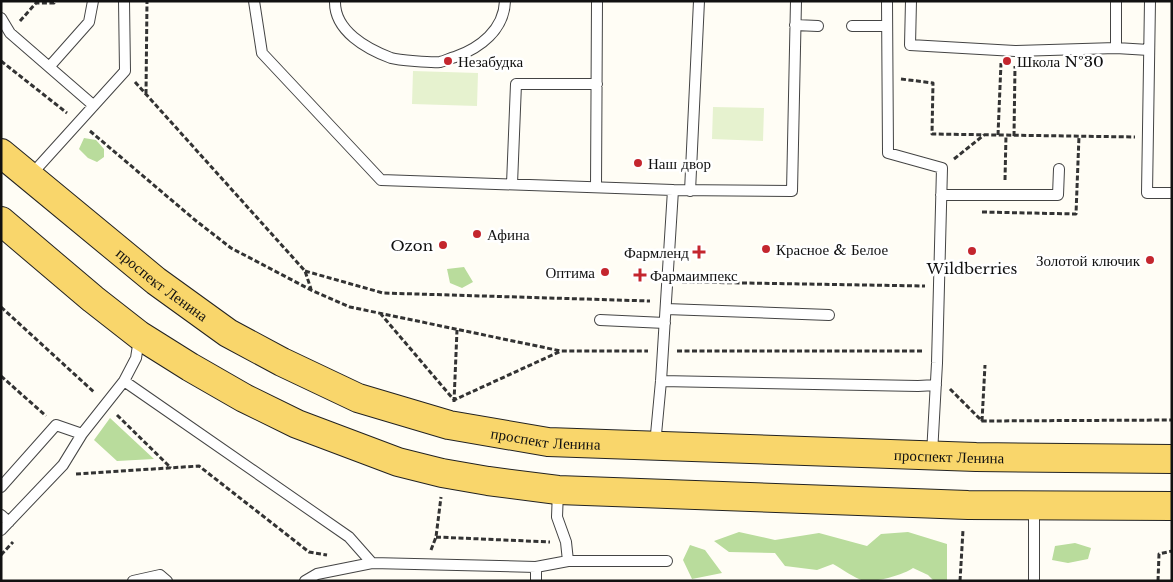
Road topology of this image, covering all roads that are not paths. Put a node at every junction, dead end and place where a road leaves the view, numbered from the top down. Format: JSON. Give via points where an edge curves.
{"nodes":[{"id":1,"x":93,"y":1,"type":"edge"},
{"id":2,"x":124,"y":1,"type":"edge"},
{"id":3,"x":254,"y":1,"type":"edge"},
{"id":4,"x":335,"y":1,"type":"edge"},
{"id":5,"x":505,"y":1,"type":"edge"},
{"id":6,"x":597,"y":1,"type":"edge"},
{"id":7,"x":699,"y":1,"type":"edge"},
{"id":8,"x":796,"y":1,"type":"edge"},
{"id":9,"x":887,"y":1,"type":"edge"},
{"id":10,"x":911,"y":1,"type":"edge"},
{"id":11,"x":1116,"y":1,"type":"edge"},
{"id":12,"x":1150,"y":1,"type":"edge"},
{"id":13,"x":1,"y":18,"type":"edge"},
{"id":14,"x":795,"y":25,"type":"junction"},
{"id":15,"x":818,"y":26,"type":"dead end"},
{"id":16,"x":852,"y":26,"type":"dead end"},
{"id":17,"x":886,"y":26,"type":"junction"},
{"id":18,"x":1116,"y":48,"type":"junction"},
{"id":19,"x":1149,"y":50,"type":"junction"},
{"id":20,"x":50,"y":66,"type":"junction"},
{"id":21,"x":597,"y":84,"type":"junction"},
{"id":22,"x":93,"y":105,"type":"junction"},
{"id":23,"x":1,"y":153,"type":"edge"},
{"id":24,"x":1059,"y":169,"type":"dead end"},
{"id":25,"x":29,"y":176,"type":"junction"},
{"id":26,"x":512,"y":184,"type":"junction"},
{"id":27,"x":596,"y":187,"type":"junction"},
{"id":28,"x":673,"y":190,"type":"junction"},
{"id":29,"x":690,"y":190,"type":"junction"},
{"id":30,"x":1172,"y":193,"type":"edge"},
{"id":31,"x":941,"y":194,"type":"junction"},
{"id":32,"x":1,"y":221,"type":"edge"},
{"id":33,"x":666,"y":306,"type":"junction"},
{"id":34,"x":829,"y":316,"type":"dead end"},
{"id":35,"x":600,"y":320,"type":"dead end"},
{"id":36,"x":665,"y":323,"type":"junction"},
{"id":37,"x":139,"y":335,"type":"junction"},
{"id":38,"x":936,"y":380,"type":"junction"},
{"id":39,"x":124,"y":381,"type":"junction"},
{"id":40,"x":661,"y":381,"type":"junction"},
{"id":41,"x":82,"y":434,"type":"junction"},
{"id":42,"x":655,"y":446,"type":"junction"},
{"id":43,"x":932,"y":456,"type":"junction"},
{"id":44,"x":1172,"y":459,"type":"edge"},
{"id":45,"x":1,"y":487,"type":"edge"},
{"id":46,"x":558,"y":490,"type":"junction"},
{"id":47,"x":1034,"y":506,"type":"junction"},
{"id":48,"x":1172,"y":506,"type":"edge"},
{"id":49,"x":5,"y":518,"type":"edge"},
{"id":50,"x":1,"y":530,"type":"edge"},
{"id":51,"x":667,"y":561,"type":"dead end"},
{"id":52,"x":568,"y":562,"type":"junction"},
{"id":53,"x":372,"y":563,"type":"junction"},
{"id":54,"x":536,"y":567,"type":"junction"},
{"id":55,"x":133,"y":581,"type":"edge"},
{"id":56,"x":167,"y":581,"type":"edge"},
{"id":57,"x":305,"y":581,"type":"edge"},
{"id":58,"x":536,"y":581,"type":"edge"},
{"id":59,"x":1034,"y":581,"type":"edge"}],
"edges":[{"from":1,"to":20,"type":"lane","via":[[89,22]]},
{"from":2,"to":22,"type":"lane","via":[[125,71]]},
{"from":3,"to":26,"type":"lane","via":[[262,52],[381,180]]},
{"from":4,"to":5,"type":"lane","via":[[342,24],[357,41],[392,58],[441,62],[471,51],[491,35],[505,12]]},
{"from":6,"to":21,"type":"lane"},
{"from":7,"to":29,"type":"lane"},
{"from":8,"to":14,"type":"lane"},
{"from":9,"to":17,"type":"lane"},
{"from":10,"to":18,"type":"lane","via":[[910,45],[1001,51]]},
{"from":11,"to":18,"type":"lane"},
{"from":12,"to":19,"type":"lane"},
{"from":13,"to":20,"type":"lane","via":[[10,33]]},
{"from":14,"to":15,"type":"lane"},
{"from":14,"to":29,"type":"lane","via":[[792,191]]},
{"from":16,"to":17,"type":"lane"},
{"from":17,"to":31,"type":"lane","via":[[888,153],[942,168]]},
{"from":18,"to":19,"type":"lane"},
{"from":19,"to":30,"type":"lane","via":[[1147,193]]},
{"from":20,"to":22,"type":"lane"},
{"from":21,"to":26,"type":"lane","via":[[516,84]]},
{"from":21,"to":27,"type":"lane"},
{"from":22,"to":25,"type":"lane"},
{"from":23,"to":25,"type":"main road","name":"проспект Ленина"},
{"from":24,"to":31,"type":"lane","via":[[1058,195]]},
{"from":25,"to":42,"type":"main road","name":"проспект Ленина","via":[[156,281],[228,333],[358,398],[449,425],[539,440]]},
{"from":26,"to":27,"type":"lane"},
{"from":27,"to":28,"type":"lane"},
{"from":28,"to":29,"type":"lane"},
{"from":28,"to":33,"type":"lane"},
{"from":31,"to":38,"type":"lane"},
{"from":32,"to":37,"type":"main road"},
{"from":33,"to":34,"type":"lane"},
{"from":33,"to":36,"type":"lane"},
{"from":35,"to":36,"type":"lane"},
{"from":36,"to":40,"type":"lane"},
{"from":37,"to":39,"type":"lane","via":[[136,358]]},
{"from":37,"to":46,"type":"main road","via":[[252,402],[297,424],[398,462],[442,473]]},
{"from":38,"to":40,"type":"lane","via":[[918,386]]},
{"from":38,"to":43,"type":"lane"},
{"from":39,"to":41,"type":"lane"},
{"from":39,"to":53,"type":"lane","via":[[349,538]]},
{"from":40,"to":42,"type":"lane"},
{"from":41,"to":45,"type":"lane","via":[[56,425]]},
{"from":41,"to":49,"type":"lane","via":[[63,465]]},
{"from":42,"to":43,"type":"main road","name":"проспект Ленина"},
{"from":43,"to":44,"type":"main road","name":"проспект Ленина"},
{"from":46,"to":47,"type":"main road"},
{"from":46,"to":52,"type":"lane","via":[[557,517],[566,542]]},
{"from":47,"to":48,"type":"main road"},
{"from":47,"to":59,"type":"lane"},
{"from":49,"to":50,"type":"lane"},
{"from":51,"to":52,"type":"lane"},
{"from":52,"to":54,"type":"lane"},
{"from":53,"to":54,"type":"lane"},
{"from":53,"to":57,"type":"lane","via":[[317,574]]},
{"from":54,"to":58,"type":"lane"},
{"from":55,"to":56,"type":"lane","via":[[160,574]]}]}
